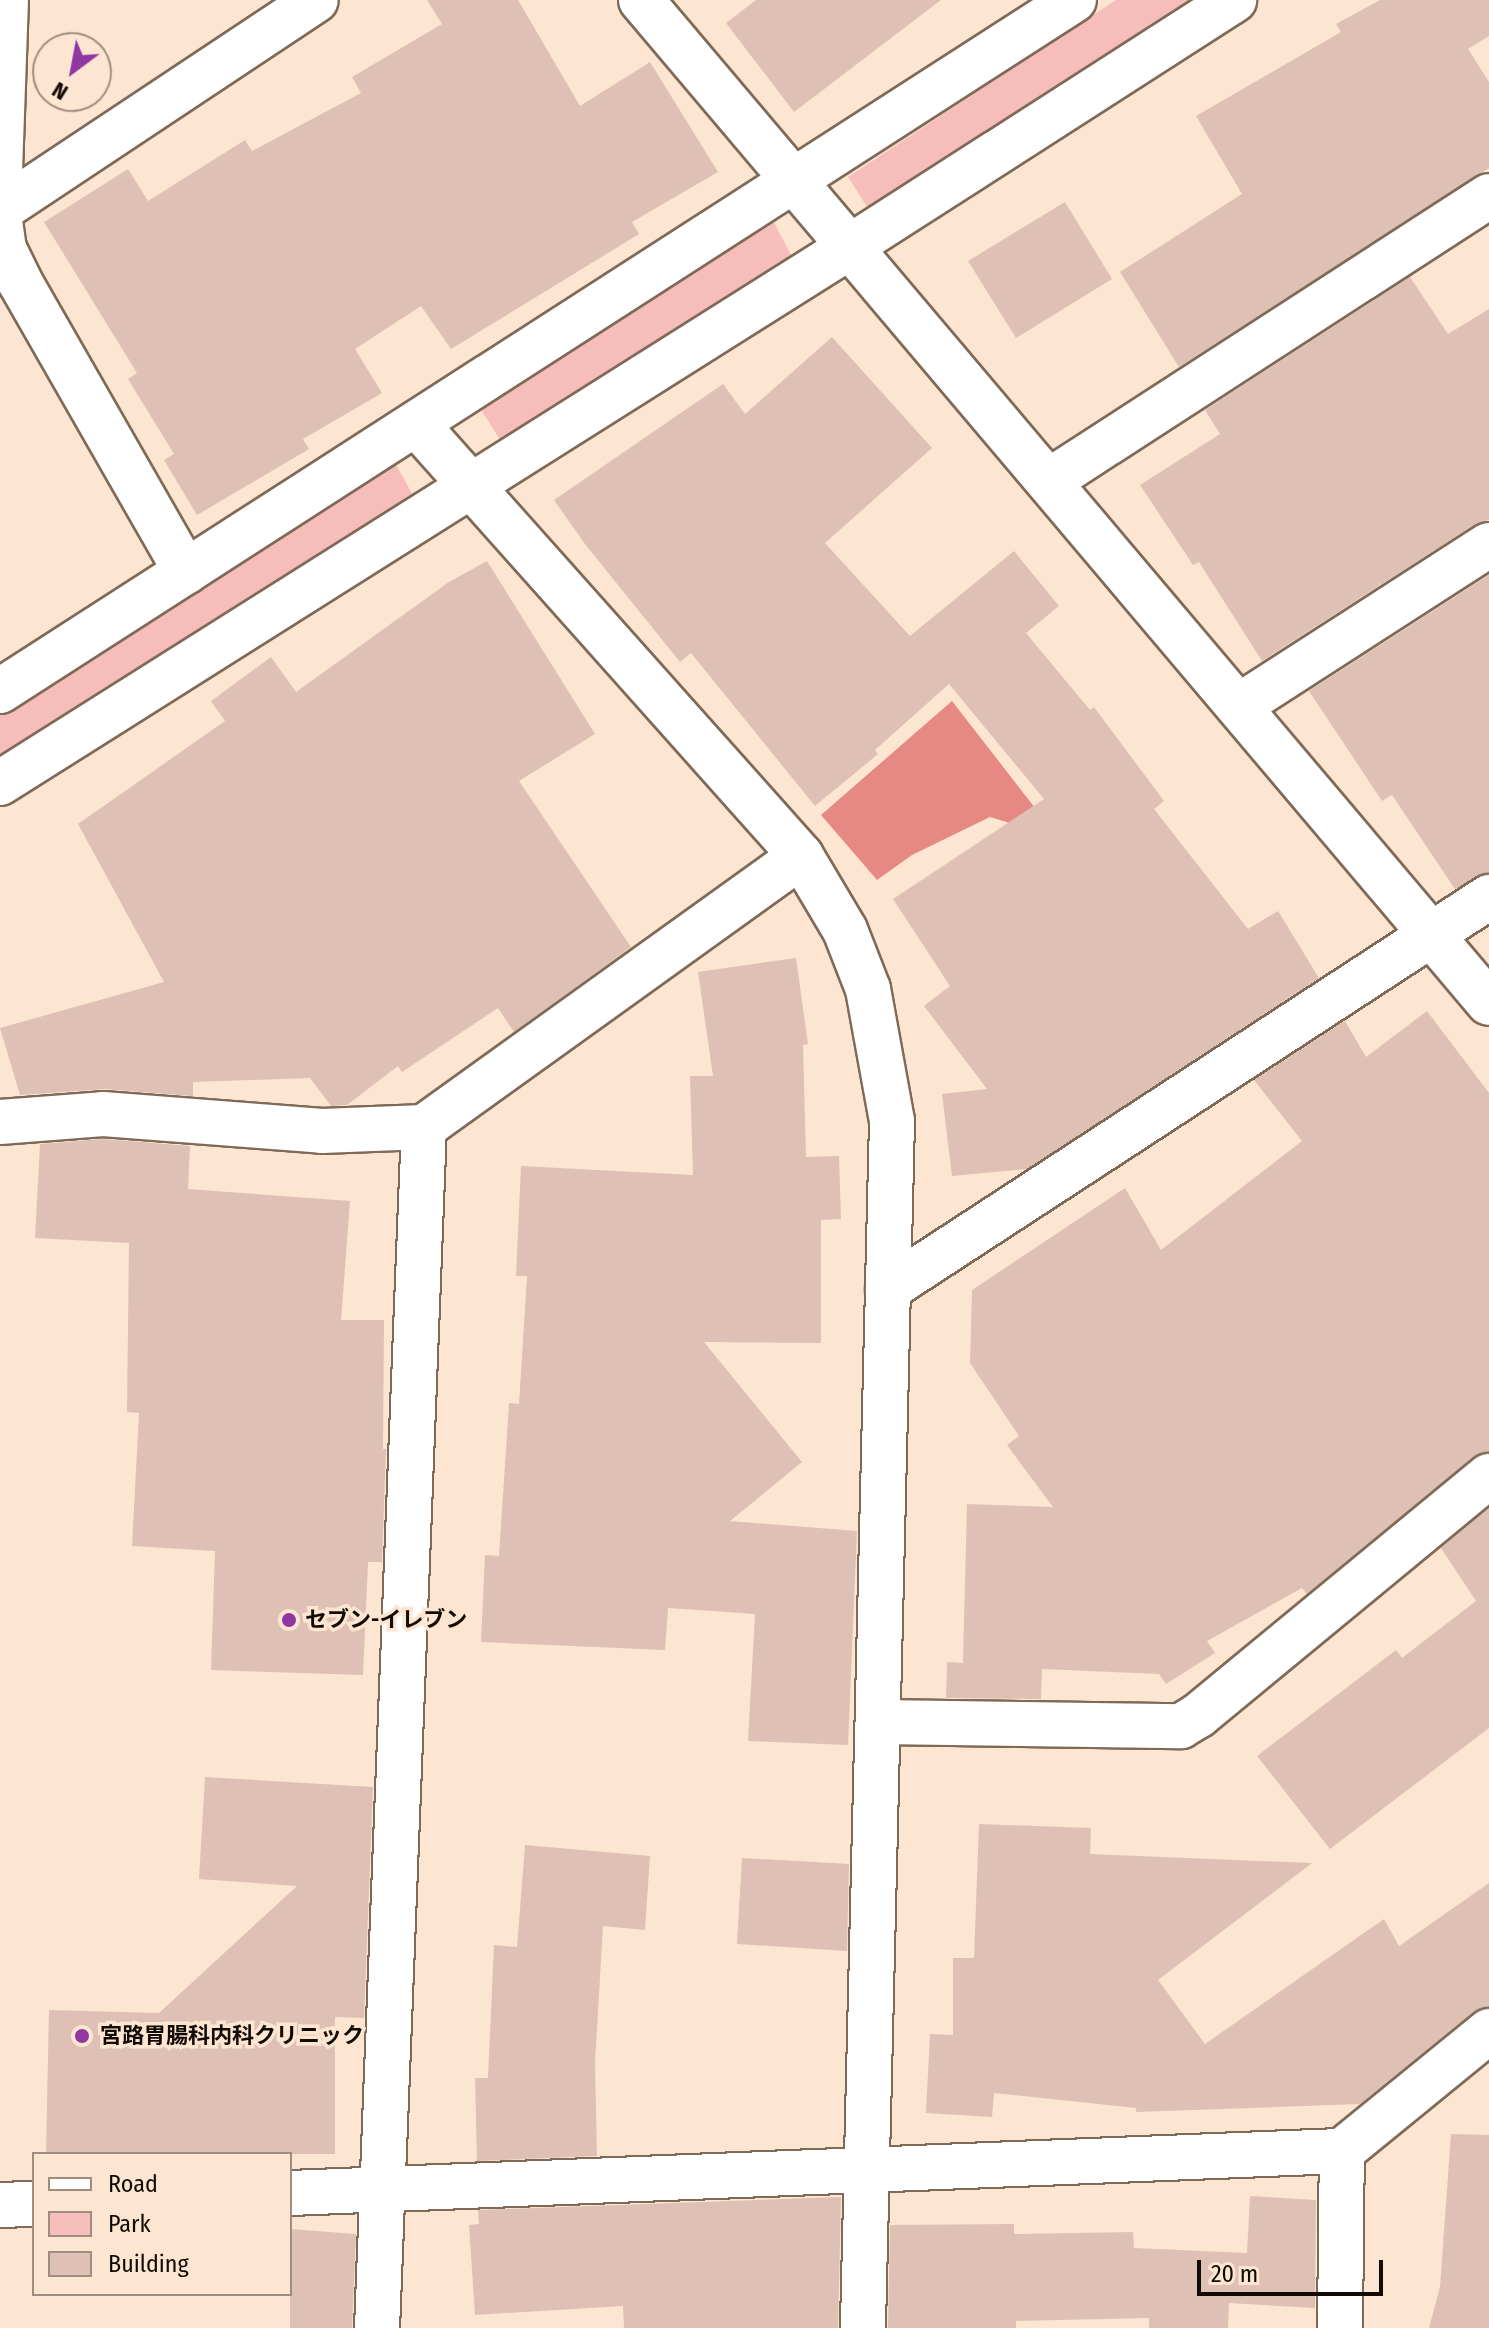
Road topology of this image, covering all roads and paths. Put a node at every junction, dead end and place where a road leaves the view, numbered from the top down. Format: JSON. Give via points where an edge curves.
{"nodes":[{"id":1,"x":6,"y":0,"type":"edge"},
{"id":2,"x":316,"y":0,"type":"edge"},
{"id":3,"x":641,"y":0,"type":"edge"},
{"id":4,"x":1074,"y":0,"type":"edge"},
{"id":5,"x":1234,"y":0,"type":"edge"},
{"id":6,"x":0,"y":171,"type":"edge"},
{"id":7,"x":793,"y":182,"type":"junction"},
{"id":8,"x":1489,"y":196,"type":"edge"},
{"id":9,"x":0,"y":210,"type":"edge"},
{"id":10,"x":0,"y":221,"type":"edge"},
{"id":11,"x":848,"y":248,"type":"junction"},
{"id":12,"x":416,"y":424,"type":"junction"},
{"id":13,"x":1049,"y":481,"type":"junction"},
{"id":14,"x":472,"y":484,"type":"junction"},
{"id":15,"x":1489,"y":545,"type":"edge"},
{"id":16,"x":186,"y":572,"type":"junction"},
{"id":17,"x":0,"y":691,"type":"edge"},
{"id":18,"x":1239,"y":706,"type":"junction"},
{"id":19,"x":0,"y":783,"type":"edge"},
{"id":20,"x":801,"y":856,"type":"junction"},
{"id":21,"x":1489,"y":897,"type":"edge"},
{"id":22,"x":1431,"y":934,"type":"junction"},
{"id":23,"x":1489,"y":1003,"type":"edge"},
{"id":24,"x":0,"y":1122,"type":"edge"},
{"id":25,"x":424,"y":1127,"type":"junction"},
{"id":26,"x":888,"y":1289,"type":"junction"},
{"id":27,"x":1489,"y":1476,"type":"edge"},
{"id":28,"x":879,"y":1722,"type":"junction"},
{"id":29,"x":1489,"y":2031,"type":"edge"},
{"id":30,"x":1342,"y":2151,"type":"junction"},
{"id":31,"x":867,"y":2171,"type":"junction"},
{"id":32,"x":384,"y":2188,"type":"junction"},
{"id":33,"x":292,"y":2193,"type":"edge"},
{"id":34,"x":32,"y":2204,"type":"edge"},
{"id":35,"x":0,"y":2205,"type":"edge"},
{"id":36,"x":377,"y":2328,"type":"edge"},
{"id":37,"x":863,"y":2328,"type":"edge"},
{"id":38,"x":1340,"y":2328,"type":"edge"}],
"edges":[{"from":1,"to":6,"type":"street"},
{"from":2,"to":9,"type":"street"},
{"from":3,"to":7,"type":"street"},
{"from":4,"to":7,"type":"street"},
{"from":5,"to":11,"type":"street"},
{"from":7,"to":11,"type":"street"},
{"from":7,"to":12,"type":"street"},
{"from":8,"to":13,"type":"street"},
{"from":10,"to":16,"type":"street","via":[[4,249],[20,282]]},
{"from":11,"to":13,"type":"street"},
{"from":11,"to":14,"type":"street"},
{"from":12,"to":14,"type":"street"},
{"from":12,"to":16,"type":"street"},
{"from":13,"to":18,"type":"street"},
{"from":14,"to":19,"type":"street"},
{"from":14,"to":20,"type":"street"},
{"from":15,"to":18,"type":"street"},
{"from":16,"to":17,"type":"street"},
{"from":18,"to":22,"type":"street"},
{"from":20,"to":25,"type":"street"},
{"from":20,"to":26,"type":"street","via":[[845,930],[868,989],[892,1121]]},
{"from":21,"to":22,"type":"street"},
{"from":22,"to":23,"type":"street"},
{"from":22,"to":26,"type":"street"},
{"from":24,"to":25,"type":"street","via":[[103,1114],[322,1131]]},
{"from":25,"to":32,"type":"street"},
{"from":26,"to":28,"type":"street"},
{"from":27,"to":28,"type":"street","via":[[1181,1726]]},
{"from":28,"to":31,"type":"street"},
{"from":29,"to":30,"type":"street"},
{"from":30,"to":31,"type":"street"},
{"from":30,"to":38,"type":"street"},
{"from":31,"to":32,"type":"street"},
{"from":31,"to":37,"type":"street"},
{"from":32,"to":33,"type":"street"},
{"from":32,"to":36,"type":"street"},
{"from":34,"to":35,"type":"street"}]}
